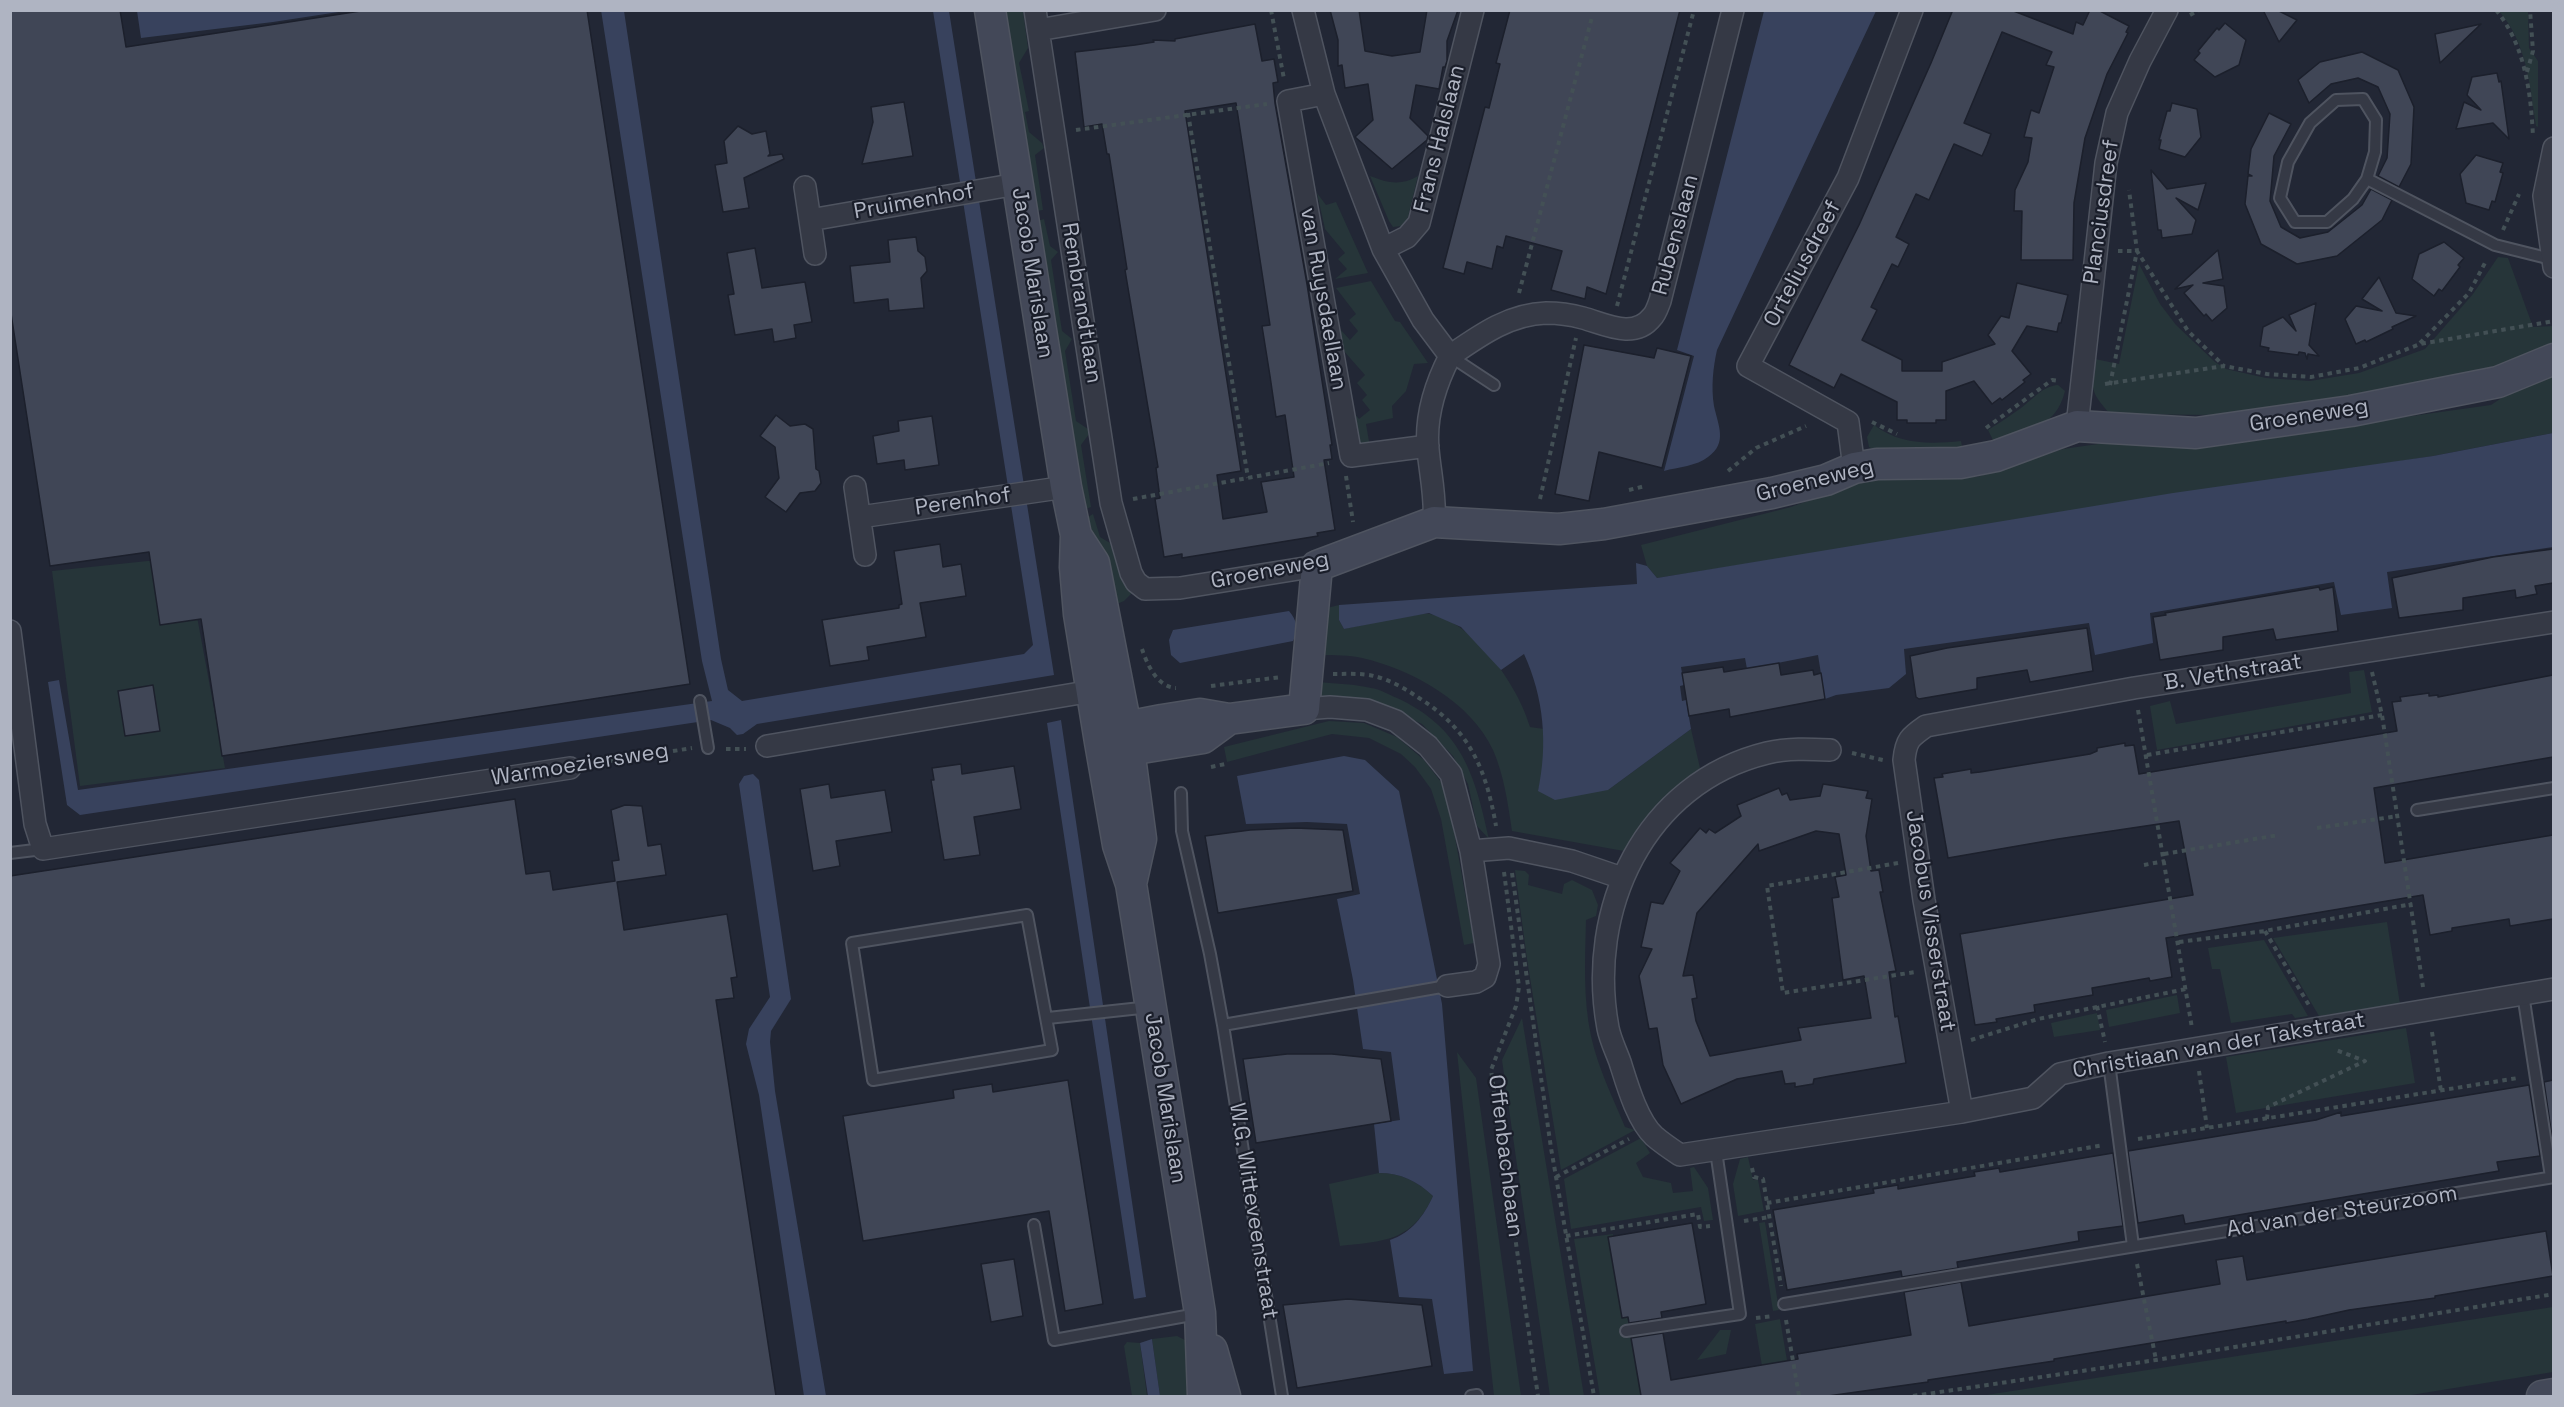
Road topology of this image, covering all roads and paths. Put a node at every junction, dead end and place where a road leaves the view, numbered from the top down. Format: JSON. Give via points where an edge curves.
{"nodes":[{"id":1,"x":990,"y":10,"type":"edge"},
{"id":2,"x":1155,"y":10,"type":"edge"},
{"id":3,"x":1271,"y":10,"type":"edge"},
{"id":4,"x":1303,"y":10,"type":"edge"},
{"id":5,"x":1473,"y":10,"type":"edge"},
{"id":6,"x":1694,"y":10,"type":"edge"},
{"id":7,"x":1733,"y":10,"type":"edge"},
{"id":8,"x":1912,"y":10,"type":"edge"},
{"id":9,"x":2168,"y":10,"type":"edge"},
{"id":10,"x":2496,"y":10,"type":"edge"},
{"id":11,"x":2530,"y":10,"type":"edge"},
{"id":12,"x":1592,"y":17,"type":"dead end"},
{"id":13,"x":1036,"y":20,"type":"edge"},
{"id":14,"x":2526,"y":74,"type":"junction"},
{"id":15,"x":1324,"y":94,"type":"junction"},
{"id":16,"x":2531,"y":97,"type":"dead end"},
{"id":17,"x":1288,"y":101,"type":"junction"},
{"id":18,"x":1188,"y":113,"type":"junction"},
{"id":19,"x":1054,"y":134,"type":"junction"},
{"id":20,"x":2553,"y":148,"type":"edge"},
{"id":21,"x":2367,"y":179,"type":"junction"},
{"id":22,"x":2127,"y":181,"type":"dead end"},
{"id":23,"x":1017,"y":184,"type":"junction"},
{"id":24,"x":805,"y":187,"type":"dead end"},
{"id":25,"x":810,"y":220,"type":"junction"},
{"id":26,"x":1383,"y":249,"type":"junction"},
{"id":27,"x":2137,"y":251,"type":"junction"},
{"id":28,"x":2096,"y":252,"type":"junction"},
{"id":29,"x":815,"y":254,"type":"dead end"},
{"id":30,"x":2552,"y":263,"type":"edge"},
{"id":31,"x":1581,"y":317,"type":"junction"},
{"id":32,"x":1512,"y":320,"type":"junction"},
{"id":33,"x":2553,"y":321,"type":"edge"},
{"id":34,"x":1611,"y":327,"type":"junction"},
{"id":35,"x":1450,"y":356,"type":"junction"},
{"id":36,"x":2553,"y":359,"type":"edge"},
{"id":37,"x":2224,"y":366,"type":"junction"},
{"id":38,"x":2080,"y":382,"type":"junction"},
{"id":39,"x":1494,"y":385,"type":"dead end"},
{"id":40,"x":2110,"y":385,"type":"junction"},
{"id":41,"x":1848,"y":422,"type":"junction"},
{"id":42,"x":2077,"y":426,"type":"junction"},
{"id":43,"x":1984,"y":429,"type":"dead end"},
{"id":44,"x":1904,"y":436,"type":"dead end"},
{"id":45,"x":1428,"y":446,"type":"junction"},
{"id":46,"x":1333,"y":462,"type":"dead end"},
{"id":47,"x":1854,"y":468,"type":"junction"},
{"id":48,"x":1345,"y":471,"type":"dead end"},
{"id":49,"x":1723,"y":474,"type":"dead end"},
{"id":50,"x":1248,"y":478,"type":"junction"},
{"id":51,"x":1654,"y":485,"type":"dead end"},
{"id":52,"x":855,"y":487,"type":"dead end"},
{"id":53,"x":1066,"y":487,"type":"junction"},
{"id":54,"x":1626,"y":492,"type":"dead end"},
{"id":55,"x":1540,"y":499,"type":"junction"},
{"id":56,"x":1530,"y":500,"type":"dead end"},
{"id":57,"x":1550,"y":502,"type":"dead end"},
{"id":58,"x":1111,"y":503,"type":"junction"},
{"id":59,"x":860,"y":517,"type":"junction"},
{"id":60,"x":1434,"y":522,"type":"junction"},
{"id":61,"x":1363,"y":549,"type":"junction"},
{"id":62,"x":865,"y":555,"type":"dead end"},
{"id":63,"x":1317,"y":566,"type":"junction"},
{"id":64,"x":1145,"y":589,"type":"joint"},
{"id":65,"x":2553,"y":622,"type":"edge"},
{"id":66,"x":10,"y":631,"type":"edge"},
{"id":67,"x":1140,"y":640,"type":"dead end"},
{"id":68,"x":2367,"y":652,"type":"junction"},
{"id":69,"x":1223,"y":684,"type":"dead end"},
{"id":70,"x":1205,"y":687,"type":"dead end"},
{"id":71,"x":1179,"y":688,"type":"dead end"},
{"id":72,"x":2134,"y":688,"type":"junction"},
{"id":73,"x":1105,"y":689,"type":"junction"},
{"id":74,"x":700,"y":701,"type":"dead end"},
{"id":75,"x":1304,"y":709,"type":"junction"},
{"id":76,"x":2382,"y":715,"type":"junction"},
{"id":77,"x":1128,"y":738,"type":"junction"},
{"id":78,"x":1100,"y":742,"type":"junction"},
{"id":79,"x":767,"y":746,"type":"joint"},
{"id":80,"x":708,"y":748,"type":"junction"},
{"id":81,"x":1830,"y":750,"type":"joint"},
{"id":82,"x":2146,"y":755,"type":"junction"},
{"id":83,"x":1904,"y":760,"type":"junction"},
{"id":84,"x":1225,"y":764,"type":"dead end"},
{"id":85,"x":570,"y":768,"type":"joint"},
{"id":86,"x":1204,"y":768,"type":"dead end"},
{"id":87,"x":2553,"y":788,"type":"edge"},
{"id":88,"x":1181,"y":793,"type":"dead end"},
{"id":89,"x":2417,"y":810,"type":"dead end"},
{"id":90,"x":2398,"y":816,"type":"junction"},
{"id":91,"x":2318,"y":828,"type":"dead end"},
{"id":92,"x":2279,"y":835,"type":"dead end"},
{"id":93,"x":1505,"y":848,"type":"junction"},
{"id":94,"x":43,"y":849,"type":"junction"},
{"id":95,"x":1471,"y":851,"type":"junction"},
{"id":96,"x":10,"y":853,"type":"edge"},
{"id":97,"x":2164,"y":854,"type":"junction"},
{"id":98,"x":1918,"y":859,"type":"junction"},
{"id":99,"x":2165,"y":861,"type":"junction"},
{"id":100,"x":2144,"y":865,"type":"dead end"},
{"id":101,"x":1622,"y":878,"type":"junction"},
{"id":102,"x":1131,"y":884,"type":"junction"},
{"id":103,"x":2412,"y":904,"type":"junction"},
{"id":104,"x":2265,"y":931,"type":"junction"},
{"id":105,"x":2179,"y":942,"type":"junction"},
{"id":106,"x":1937,"y":968,"type":"junction"},
{"id":107,"x":1447,"y":986,"type":"joint"},
{"id":108,"x":2553,"y":988,"type":"edge"},
{"id":109,"x":2186,"y":989,"type":"junction"},
{"id":110,"x":2523,"y":993,"type":"junction"},
{"id":111,"x":2097,"y":1006,"type":"junction"},
{"id":112,"x":1151,"y":1007,"type":"junction"},
{"id":113,"x":2426,"y":1009,"type":"junction"},
{"id":114,"x":1048,"y":1018,"type":"junction"},
{"id":115,"x":1223,"y":1026,"type":"junction"},
{"id":116,"x":2324,"y":1028,"type":"junction"},
{"id":117,"x":1951,"y":1046,"type":"junction"},
{"id":118,"x":2196,"y":1050,"type":"junction"},
{"id":119,"x":2435,"y":1050,"type":"dead end"},
{"id":120,"x":2109,"y":1064,"type":"junction"},
{"id":121,"x":2537,"y":1075,"type":"junction"},
{"id":122,"x":2441,"y":1091,"type":"junction"},
{"id":123,"x":1962,"y":1112,"type":"junction"},
{"id":124,"x":2267,"y":1119,"type":"junction"},
{"id":125,"x":2207,"y":1128,"type":"junction"},
{"id":126,"x":1651,"y":1132,"type":"junction"},
{"id":127,"x":2119,"y":1143,"type":"junction"},
{"id":128,"x":1716,"y":1151,"type":"junction"},
{"id":129,"x":1556,"y":1177,"type":"junction"},
{"id":130,"x":2552,"y":1177,"type":"edge"},
{"id":131,"x":1763,"y":1179,"type":"dead end"},
{"id":132,"x":1767,"y":1197,"type":"dead end"},
{"id":133,"x":1767,"y":1203,"type":"dead end"},
{"id":134,"x":1770,"y":1217,"type":"dead end"},
{"id":135,"x":1726,"y":1223,"type":"junction"},
{"id":136,"x":1034,"y":1224,"type":"dead end"},
{"id":137,"x":1566,"y":1236,"type":"junction"},
{"id":138,"x":2133,"y":1246,"type":"junction"},
{"id":139,"x":2553,"y":1294,"type":"edge"},
{"id":140,"x":1784,"y":1304,"type":"dead end"},
{"id":141,"x":1200,"y":1313,"type":"junction"},
{"id":142,"x":1626,"y":1331,"type":"dead end"},
{"id":143,"x":2156,"y":1360,"type":"junction"},
{"id":144,"x":1798,"y":1387,"type":"dead end"},
{"id":145,"x":2553,"y":1395,"type":"edge"},
{"id":146,"x":1203,"y":1396,"type":"edge"},
{"id":147,"x":1225,"y":1396,"type":"edge"},
{"id":148,"x":1282,"y":1396,"type":"edge"},
{"id":149,"x":1538,"y":1396,"type":"edge"},
{"id":150,"x":1594,"y":1396,"type":"edge"},
{"id":151,"x":1799,"y":1396,"type":"edge"},
{"id":152,"x":1913,"y":1396,"type":"edge"},
{"id":153,"x":2541,"y":1396,"type":"edge"}],
"edges":[{"from":1,"to":23,"type":"main road","name":"Jacob Marislaan"},
{"from":2,"to":13,"type":"street"},
{"from":3,"to":17,"type":"path"},
{"from":4,"to":15,"type":"street"},
{"from":5,"to":26,"type":"street","name":"Frans Halslaan","via":[[1419,223],[1407,237]]},
{"from":6,"to":34,"type":"path"},
{"from":7,"to":34,"type":"street","name":"Rubenslaan","via":[[1660,301],[1653,317],[1643,325],[1630,330]]},
{"from":8,"to":41,"type":"street","name":"Orteliusdreef","via":[[1848,178],[1748,366]]},
{"from":9,"to":28,"type":"street","name":"Planciusdreef","via":[[2117,113],[2106,163]]},
{"from":10,"to":14,"type":"path","via":[[2508,24]]},
{"from":11,"to":14,"type":"path","via":[[2532,51]]},
{"from":12,"to":32,"type":"path"},
{"from":13,"to":19,"type":"street","name":"Rembrandtlaan"},
{"from":14,"to":16,"type":"path"},
{"from":15,"to":17,"type":"street"},
{"from":15,"to":26,"type":"street"},
{"from":17,"to":18,"type":"path"},
{"from":17,"to":45,"type":"street","name":"van Ruysdaellaan","via":[[1351,456]]},
{"from":18,"to":19,"type":"path"},
{"from":18,"to":50,"type":"path"},
{"from":19,"to":58,"type":"street","name":"Rembrandtlaan"},
{"from":20,"to":30,"type":"street","via":[[2544,196]]},
{"from":21,"to":21,"type":"lane","via":[[2375,152],[2376,120],[2363,99],[2336,100],[2310,123],[2288,162],[2280,198],[2295,222],[2327,222],[2353,199]]},
{"from":21,"to":30,"type":"lane","via":[[2495,245]]},
{"from":22,"to":27,"type":"path"},
{"from":23,"to":25,"type":"street","name":"Pruimenhof"},
{"from":23,"to":53,"type":"main road","name":"Jacob Marislaan"},
{"from":24,"to":25,"type":"street"},
{"from":25,"to":29,"type":"street"},
{"from":26,"to":35,"type":"street","via":[[1423,320]]},
{"from":27,"to":28,"type":"path"},
{"from":27,"to":37,"type":"path","via":[[2188,332]]},
{"from":27,"to":40,"type":"path"},
{"from":28,"to":38,"type":"street","name":"Planciusdreef"},
{"from":31,"to":32,"type":"street","name":"Rubenslaan","via":[[1545,313]]},
{"from":31,"to":34,"type":"street","name":"Rubenslaan"},
{"from":31,"to":55,"type":"path"},
{"from":32,"to":35,"type":"street","name":"Rubenslaan","via":[[1487,330]]},
{"from":33,"to":37,"type":"path","name":"Groeneweg","via":[[2420,344],[2358,368],[2311,377]]},
{"from":35,"to":39,"type":"lane"},
{"from":35,"to":45,"type":"street","via":[[1436,384]]},
{"from":36,"to":42,"type":"main road","name":"Groeneweg","via":[[2498,382],[2274,423],[2196,433]]},
{"from":37,"to":40,"type":"path","name":"Groeneweg"},
{"from":38,"to":40,"type":"path","name":"Groeneweg"},
{"from":38,"to":42,"type":"street","name":"Planciusdreef"},
{"from":38,"to":43,"type":"path","name":"Groeneweg","via":[[2052,380]]},
{"from":41,"to":44,"type":"path","name":"Groeneweg","via":[[1868,420]]},
{"from":41,"to":47,"type":"street"},
{"from":41,"to":49,"type":"path","name":"Groeneweg","via":[[1822,420],[1788,432],[1756,448]]},
{"from":42,"to":47,"type":"main road","name":"Groeneweg","via":[[1978,460]]},
{"from":45,"to":60,"type":"street"},
{"from":46,"to":50,"type":"path"},
{"from":47,"to":60,"type":"main road","name":"Groeneweg","via":[[1826,480],[1772,493],[1604,524],[1559,529]]},
{"from":48,"to":61,"type":"path","via":[[1355,538]]},
{"from":50,"to":58,"type":"path"},
{"from":51,"to":54,"type":"path","via":[[1634,486]]},
{"from":52,"to":59,"type":"street"},
{"from":53,"to":59,"type":"street","name":"Perenhof"},
{"from":53,"to":73,"type":"main road","name":"Jacob Marislaan","via":[[1076,535],[1094,563],[1105,611]]},
{"from":55,"to":56,"type":"path"},
{"from":55,"to":57,"type":"path"},
{"from":58,"to":64,"type":"street","name":"Rembrandtlaan","via":[[1131,573]]},
{"from":59,"to":62,"type":"street"},
{"from":60,"to":61,"type":"main road","name":"Groeneweg"},
{"from":61,"to":63,"type":"main road","name":"Groeneweg"},
{"from":63,"to":64,"type":"street","name":"Groeneweg","via":[[1180,588]]},
{"from":63,"to":75,"type":"main road"},
{"from":65,"to":68,"type":"street","name":"B. Vethstraat"},
{"from":66,"to":94,"type":"street","via":[[35,824]]},
{"from":67,"to":71,"type":"path","via":[[1148,667],[1171,687]]},
{"from":68,"to":72,"type":"street","name":"B. Vethstraat"},
{"from":68,"to":76,"type":"path"},
{"from":69,"to":70,"type":"path"},
{"from":72,"to":82,"type":"path"},
{"from":72,"to":83,"type":"street","name":"B. Vethstraat","via":[[1926,726],[1906,744]]},
{"from":73,"to":77,"type":"main road","name":"Jacob Marislaan"},
{"from":73,"to":78,"type":"main road","name":"Jacob Marislaan"},
{"from":73,"to":79,"type":"street"},
{"from":74,"to":80,"type":"lane"},
{"from":75,"to":77,"type":"main road","via":[[1229,719],[1200,714]]},
{"from":75,"to":95,"type":"street","via":[[1367,710],[1396,721],[1428,746],[1451,774]]},
{"from":76,"to":82,"type":"path"},
{"from":76,"to":90,"type":"path"},
{"from":77,"to":78,"type":"main road"},
{"from":77,"to":102,"type":"main road","name":"Jacob Marislaan","via":[[1141,839]]},
{"from":78,"to":102,"type":"main road","name":"Jacob Marislaan","via":[[1118,845]]},
{"from":79,"to":80,"type":"path","name":"Warmoeziersweg"},
{"from":80,"to":85,"type":"path","name":"Warmoeziersweg","via":[[687,747]]},
{"from":81,"to":83,"type":"path","via":[[1892,762]]},
{"from":81,"to":101,"type":"street","via":[[1767,753],[1736,763],[1694,787],[1662,816],[1633,855]]},
{"from":82,"to":97,"type":"path"},
{"from":83,"to":98,"type":"street","name":"Jacobus Visserstraat"},
{"from":84,"to":86,"type":"path"},
{"from":85,"to":94,"type":"street","name":"Warmoeziersweg"},
{"from":87,"to":89,"type":"lane"},
{"from":88,"to":115,"type":"lane","name":"W.G. Witteveenstraat","via":[[1182,831]]},
{"from":90,"to":91,"type":"path"},
{"from":90,"to":103,"type":"path"},
{"from":92,"to":97,"type":"path"},
{"from":93,"to":95,"type":"street"},
{"from":93,"to":101,"type":"street","via":[[1572,861]]},
{"from":93,"to":129,"type":"path"},
{"from":93,"to":149,"type":"path","name":"Offenbachbaan","via":[[1518,987],[1516,1006],[1491,1070]]},
{"from":94,"to":96,"type":"lane","name":"Warmoeziersweg"},
{"from":95,"to":107,"type":"street","via":[[1489,964],[1485,977],[1476,982]]},
{"from":97,"to":99,"type":"path"},
{"from":98,"to":106,"type":"street","name":"Jacobus Visserstraat"},
{"from":98,"to":106,"type":"path","via":[[1767,886],[1783,993]]},
{"from":99,"to":100,"type":"path"},
{"from":99,"to":105,"type":"path"},
{"from":101,"to":126,"type":"street","via":[[1608,923],[1603,973],[1608,1029],[1630,1092]]},
{"from":102,"to":112,"type":"main road","name":"Jacob Marislaan"},
{"from":103,"to":104,"type":"path"},
{"from":103,"to":113,"type":"path"},
{"from":104,"to":105,"type":"path"},
{"from":104,"to":116,"type":"path"},
{"from":105,"to":109,"type":"path"},
{"from":106,"to":117,"type":"street","name":"Jacobus Visserstraat"},
{"from":107,"to":115,"type":"lane"},
{"from":108,"to":110,"type":"street","name":"Christiaan van der Takstraat"},
{"from":109,"to":111,"type":"path"},
{"from":109,"to":118,"type":"path"},
{"from":110,"to":113,"type":"street","name":"Christiaan van der Takstraat"},
{"from":110,"to":121,"type":"lane","name":"Ad van der Steurzoom"},
{"from":111,"to":117,"type":"path","via":[[2038,1019]]},
{"from":111,"to":120,"type":"path"},
{"from":112,"to":114,"type":"lane"},
{"from":112,"to":141,"type":"main road","name":"Jacob Marislaan"},
{"from":113,"to":116,"type":"street","name":"Christiaan van der Takstraat"},
{"from":114,"to":114,"type":"lane","via":[[1027,915],[852,943],[873,1080],[1052,1050]]},
{"from":115,"to":148,"type":"lane","name":"W.G. Witteveenstraat"},
{"from":116,"to":118,"type":"street","name":"Christiaan van der Takstraat"},
{"from":116,"to":124,"type":"path","via":[[2337,1052],[2365,1061],[2268,1107]]},
{"from":117,"to":123,"type":"street","name":"Jacobus Visserstraat"},
{"from":118,"to":120,"type":"street","name":"Christiaan van der Takstraat"},
{"from":118,"to":125,"type":"path"},
{"from":119,"to":122,"type":"path"},
{"from":120,"to":123,"type":"street","name":"Christiaan van der Takstraat","via":[[2060,1074],[2033,1098]]},
{"from":120,"to":127,"type":"lane"},
{"from":121,"to":122,"type":"path"},
{"from":121,"to":130,"type":"lane","name":"Ad van der Steurzoom"},
{"from":122,"to":124,"type":"path"},
{"from":123,"to":128,"type":"street","name":"Christiaan van der Takstraat"},
{"from":124,"to":125,"type":"path"},
{"from":125,"to":127,"type":"path"},
{"from":126,"to":128,"type":"street","name":"Christiaan van der Takstraat","via":[[1680,1155]]},
{"from":126,"to":129,"type":"path"},
{"from":127,"to":133,"type":"path"},
{"from":127,"to":138,"type":"lane"},
{"from":128,"to":135,"type":"lane"},
{"from":129,"to":137,"type":"path"},
{"from":130,"to":138,"type":"lane","name":"Ad van der Steurzoom"},
{"from":131,"to":132,"type":"path"},
{"from":134,"to":135,"type":"path"},
{"from":135,"to":137,"type":"path","via":[[1700,1227],[1698,1214]]},
{"from":135,"to":142,"type":"lane","via":[[1740,1314]]},
{"from":136,"to":141,"type":"lane","via":[[1054,1340]]},
{"from":137,"to":150,"type":"path"},
{"from":138,"to":140,"type":"lane","name":"Ad van der Steurzoom"},
{"from":138,"to":143,"type":"path"},
{"from":139,"to":143,"type":"path"},
{"from":141,"to":146,"type":"main road"},
{"from":141,"to":147,"type":"main road"},
{"from":143,"to":152,"type":"path"},
{"from":144,"to":151,"type":"path"},
{"from":145,"to":153,"type":"main road"}]}
